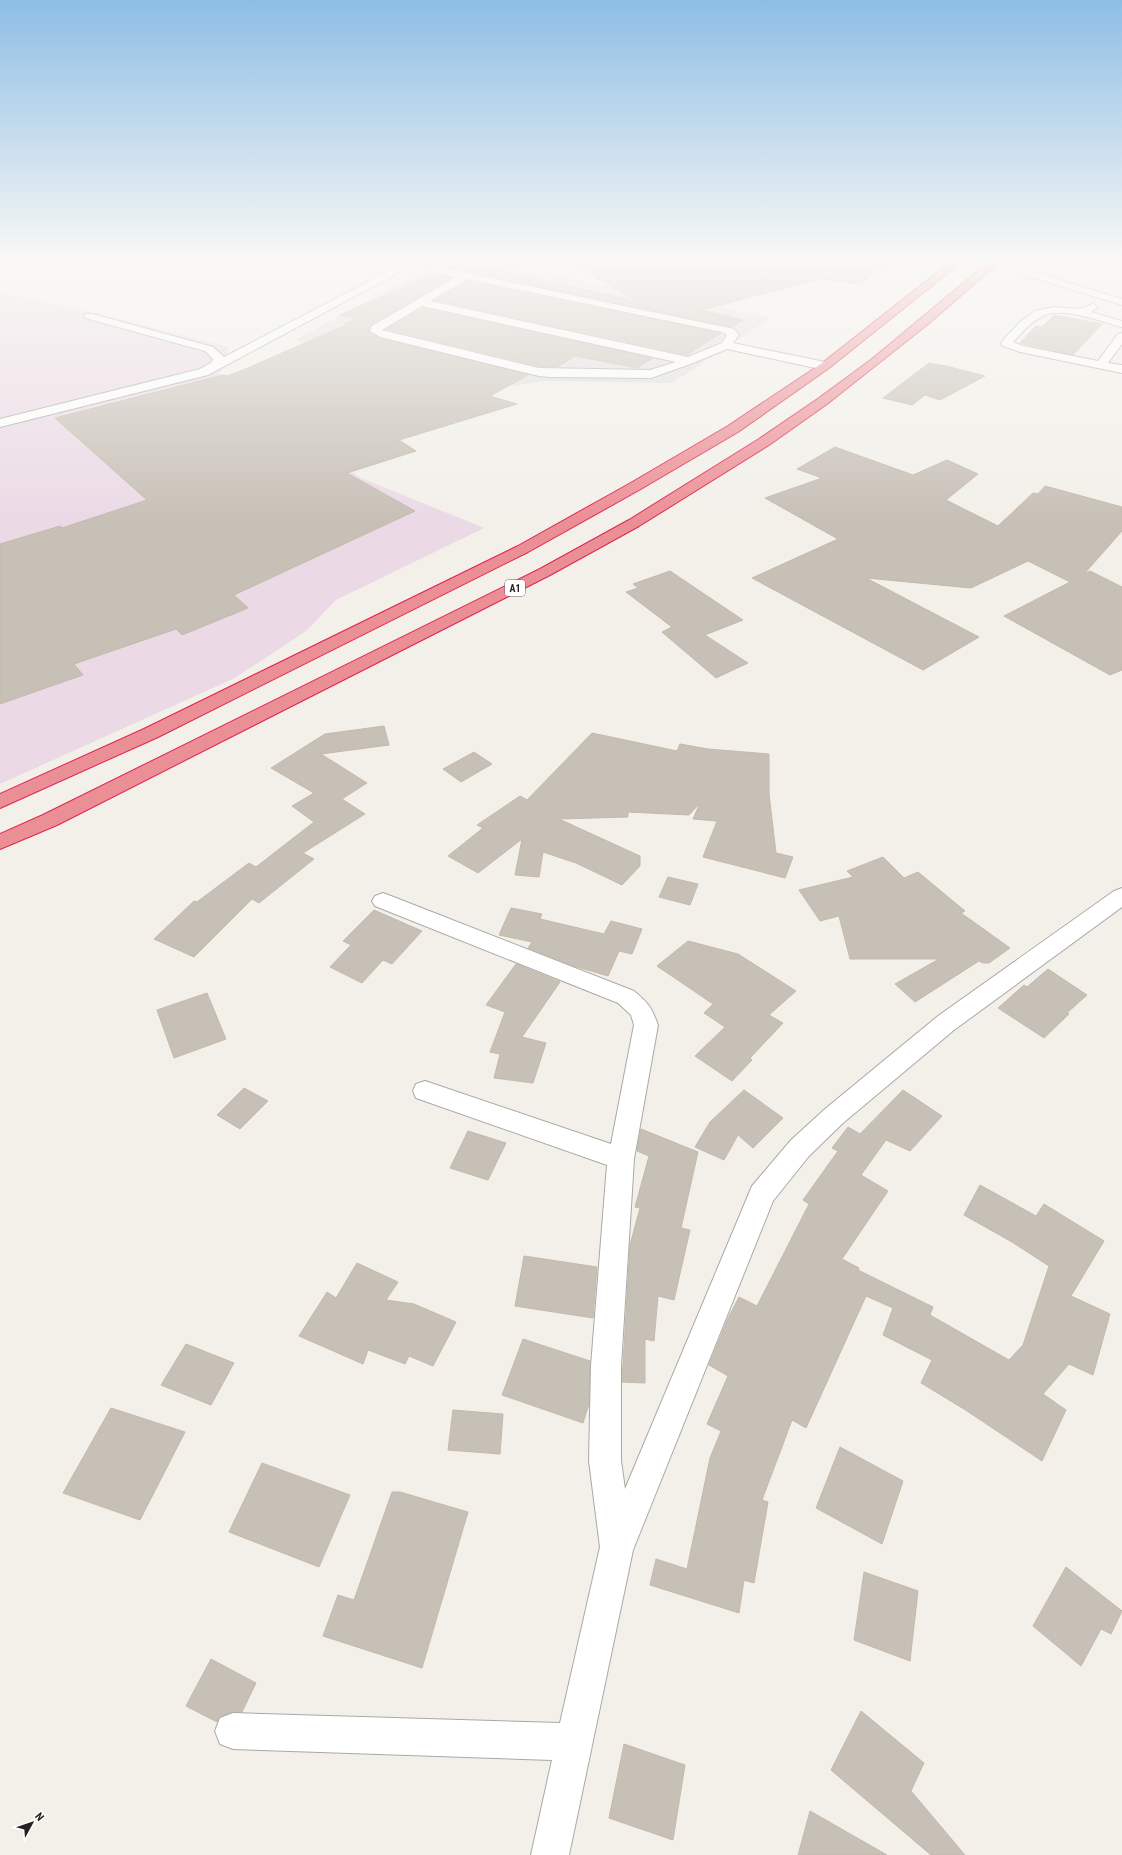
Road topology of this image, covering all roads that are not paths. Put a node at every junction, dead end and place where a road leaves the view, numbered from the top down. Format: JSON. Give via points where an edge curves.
{"nodes":[{"id":1,"x":200,"y":347,"type":"edge"},
{"id":2,"x":252,"y":347,"type":"edge"},
{"id":3,"x":435,"y":347,"type":"edge"},
{"id":4,"x":623,"y":347,"type":"edge"},
{"id":5,"x":722,"y":347,"type":"edge"},
{"id":6,"x":733,"y":347,"type":"edge"},
{"id":7,"x":850,"y":347,"type":"edge"},
{"id":8,"x":893,"y":347,"type":"edge"},
{"id":9,"x":1014,"y":347,"type":"edge"},
{"id":10,"x":1114,"y":347,"type":"edge"},
{"id":11,"x":689,"y":361,"type":"junction"},
{"id":12,"x":1101,"y":365,"type":"junction"},
{"id":13,"x":825,"y":366,"type":"junction"},
{"id":14,"x":1122,"y":369,"type":"edge"},
{"id":15,"x":204,"y":372,"type":"junction"},
{"id":16,"x":0,"y":423,"type":"edge"},
{"id":17,"x":0,"y":802,"type":"edge"},
{"id":18,"x":0,"y":842,"type":"edge"},
{"id":19,"x":1122,"y":896,"type":"edge"},
{"id":20,"x":383,"y":901,"type":"dead end"},
{"id":21,"x":425,"y":1091,"type":"dead end"},
{"id":22,"x":621,"y":1159,"type":"junction"},
{"id":23,"x":617,"y":1547,"type":"junction"},
{"id":24,"x":233,"y":1731,"type":"dead end"},
{"id":25,"x":575,"y":1742,"type":"junction"},
{"id":26,"x":550,"y":1855,"type":"edge"}],
"edges":[{"from":1,"to":15,"type":"street","via":[[209,349],[219,358],[217,364]]},
{"from":2,"to":15,"type":"street"},
{"from":3,"to":11,"type":"street","via":[[550,373],[640,375],[658,372]]},
{"from":4,"to":11,"type":"street"},
{"from":5,"to":11,"type":"street"},
{"from":6,"to":13,"type":"street"},
{"from":7,"to":13,"type":"highway"},
{"from":8,"to":18,"type":"highway","number":"A1","via":[[823,401],[764,442],[634,523],[545,572],[58,816]]},
{"from":9,"to":12,"type":"street"},
{"from":10,"to":12,"type":"street"},
{"from":12,"to":14,"type":"street"},
{"from":13,"to":17,"type":"highway","via":[[733,429],[523,549],[151,733]]},
{"from":15,"to":16,"type":"street"},
{"from":19,"to":23,"type":"street","via":[[946,1023],[834,1116],[800,1148],[762,1194]]},
{"from":20,"to":22,"type":"street","via":[[626,997],[641,1010],[646,1025]]},
{"from":21,"to":22,"type":"street"},
{"from":22,"to":23,"type":"street","via":[[606,1366],[605,1461]]},
{"from":23,"to":25,"type":"street"},
{"from":24,"to":25,"type":"street"},
{"from":25,"to":26,"type":"street"}]}
